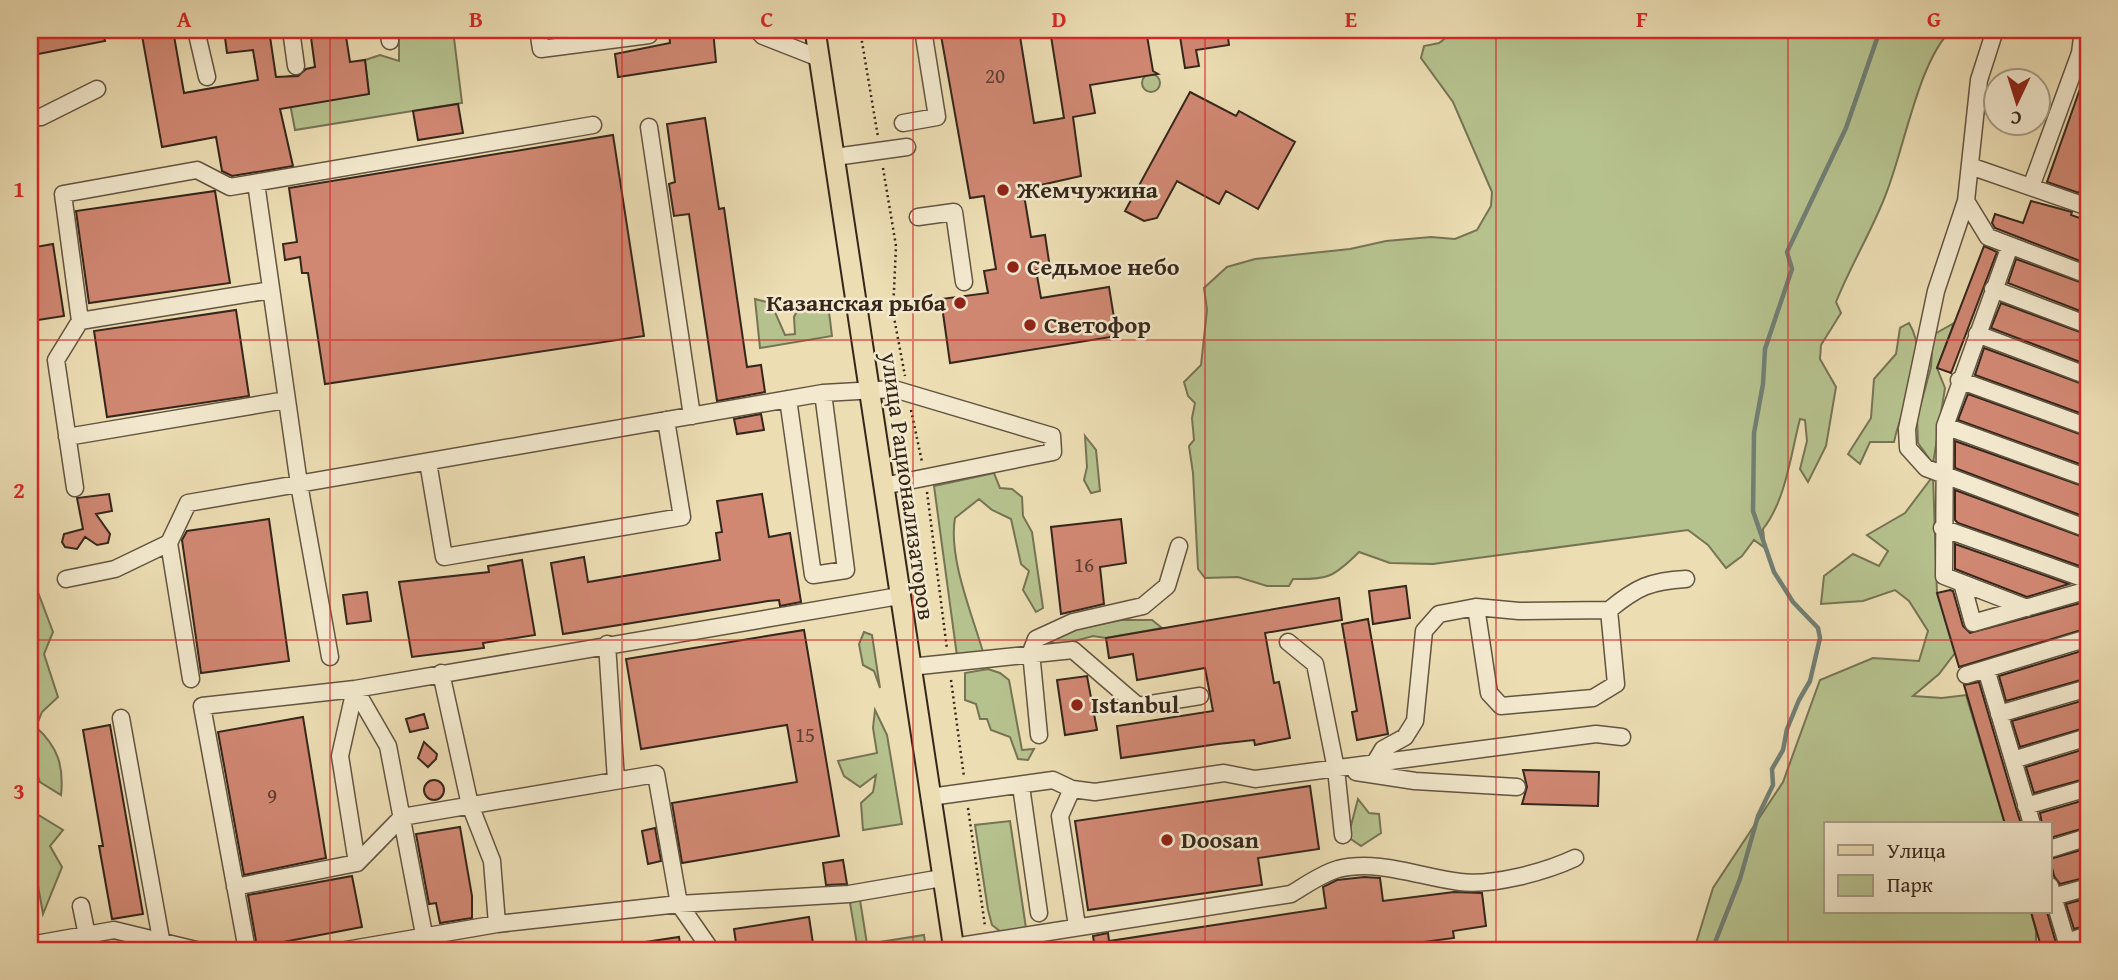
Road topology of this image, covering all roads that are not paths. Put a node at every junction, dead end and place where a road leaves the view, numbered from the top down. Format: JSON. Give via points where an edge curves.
{"nodes":[{"id":1,"x":196,"y":30,"type":"edge"},
{"id":2,"x":290,"y":30,"type":"edge"},
{"id":3,"x":538,"y":30,"type":"edge"},
{"id":4,"x":649,"y":30,"type":"edge"},
{"id":5,"x":757,"y":30,"type":"edge"},
{"id":6,"x":815,"y":30,"type":"edge"},
{"id":7,"x":923,"y":30,"type":"edge"},
{"id":8,"x":1995,"y":30,"type":"edge"},
{"id":9,"x":2084,"y":30,"type":"edge"},
{"id":10,"x":819,"y":58,"type":"junction"},
{"id":11,"x":296,"y":66,"type":"dead end"},
{"id":12,"x":207,"y":77,"type":"dead end"},
{"id":13,"x":97,"y":89,"type":"dead end"},
{"id":14,"x":30,"y":118,"type":"edge"},
{"id":15,"x":903,"y":123,"type":"dead end"},
{"id":16,"x":593,"y":125,"type":"dead end"},
{"id":17,"x":649,"y":127,"type":"dead end"},
{"id":18,"x":907,"y":147,"type":"dead end"},
{"id":19,"x":835,"y":157,"type":"junction"},
{"id":20,"x":1970,"y":166,"type":"junction"},
{"id":21,"x":256,"y":183,"type":"junction"},
{"id":22,"x":2031,"y":187,"type":"junction"},
{"id":23,"x":1966,"y":201,"type":"junction"},
{"id":24,"x":2087,"y":201,"type":"edge"},
{"id":25,"x":918,"y":217,"type":"dead end"},
{"id":26,"x":2010,"y":246,"type":"junction"},
{"id":27,"x":2088,"y":275,"type":"edge"},
{"id":28,"x":964,"y":282,"type":"dead end"},
{"id":29,"x":1993,"y":289,"type":"junction"},
{"id":30,"x":271,"y":290,"type":"junction"},
{"id":31,"x":80,"y":321,"type":"junction"},
{"id":32,"x":2088,"y":325,"type":"edge"},
{"id":33,"x":1976,"y":334,"type":"junction"},
{"id":34,"x":2088,"y":376,"type":"edge"},
{"id":35,"x":1959,"y":380,"type":"junction"},
{"id":36,"x":868,"y":390,"type":"junction"},
{"id":37,"x":822,"y":393,"type":"junction"},
{"id":38,"x":788,"y":399,"type":"junction"},
{"id":39,"x":286,"y":400,"type":"junction"},
{"id":40,"x":692,"y":416,"type":"junction"},
{"id":41,"x":666,"y":420,"type":"junction"},
{"id":42,"x":1945,"y":426,"type":"junction"},
{"id":43,"x":2088,"y":426,"type":"edge"},
{"id":44,"x":67,"y":437,"type":"junction"},
{"id":45,"x":428,"y":462,"type":"junction"},
{"id":46,"x":1943,"y":475,"type":"junction"},
{"id":47,"x":2088,"y":478,"type":"edge"},
{"id":48,"x":299,"y":484,"type":"junction"},
{"id":49,"x":883,"y":486,"type":"junction"},
{"id":50,"x":75,"y":488,"type":"dead end"},
{"id":51,"x":1942,"y":528,"type":"junction"},
{"id":52,"x":2088,"y":529,"type":"edge"},
{"id":53,"x":169,"y":543,"type":"junction"},
{"id":54,"x":1178,"y":546,"type":"dead end"},
{"id":55,"x":66,"y":579,"type":"dead end"},
{"id":56,"x":1686,"y":579,"type":"dead end"},
{"id":57,"x":2088,"y":580,"type":"edge"},
{"id":58,"x":1962,"y":583,"type":"junction"},
{"id":59,"x":2088,"y":590,"type":"edge"},
{"id":60,"x":899,"y":596,"type":"junction"},
{"id":61,"x":1476,"y":607,"type":"junction"},
{"id":62,"x":2027,"y":608,"type":"junction"},
{"id":63,"x":1609,"y":610,"type":"junction"},
{"id":64,"x":2088,"y":638,"type":"edge"},
{"id":65,"x":1288,"y":642,"type":"dead end"},
{"id":66,"x":607,"y":645,"type":"junction"},
{"id":67,"x":1031,"y":652,"type":"junction"},
{"id":68,"x":330,"y":657,"type":"dead end"},
{"id":69,"x":910,"y":667,"type":"junction"},
{"id":70,"x":1986,"y":668,"type":"junction"},
{"id":71,"x":441,"y":673,"type":"junction"},
{"id":72,"x":1965,"y":675,"type":"dead end"},
{"id":73,"x":191,"y":680,"type":"dead end"},
{"id":74,"x":2088,"y":688,"type":"edge"},
{"id":75,"x":355,"y":689,"type":"junction"},
{"id":76,"x":1200,"y":696,"type":"dead end"},
{"id":77,"x":1999,"y":714,"type":"junction"},
{"id":78,"x":121,"y":718,"type":"dead end"},
{"id":79,"x":1040,"y":735,"type":"dead end"},
{"id":80,"x":1622,"y":737,"type":"dead end"},
{"id":81,"x":2088,"y":737,"type":"edge"},
{"id":82,"x":2013,"y":760,"type":"junction"},
{"id":83,"x":1374,"y":764,"type":"junction"},
{"id":84,"x":1336,"y":769,"type":"junction"},
{"id":85,"x":616,"y":780,"type":"junction"},
{"id":86,"x":1021,"y":786,"type":"junction"},
{"id":87,"x":1517,"y":787,"type":"dead end"},
{"id":88,"x":2088,"y":788,"type":"edge"},
{"id":89,"x":1072,"y":789,"type":"junction"},
{"id":90,"x":930,"y":797,"type":"junction"},
{"id":91,"x":470,"y":805,"type":"junction"},
{"id":92,"x":2026,"y":806,"type":"junction"},
{"id":93,"x":402,"y":817,"type":"junction"},
{"id":94,"x":2031,"y":822,"type":"edge"},
{"id":95,"x":1343,"y":835,"type":"dead end"},
{"id":96,"x":2088,"y":837,"type":"edge"},
{"id":97,"x":2052,"y":848,"type":"edge"},
{"id":98,"x":1574,"y":858,"type":"dead end"},
{"id":99,"x":357,"y":863,"type":"junction"},
{"id":100,"x":942,"y":878,"type":"junction"},
{"id":101,"x":235,"y":887,"type":"junction"},
{"id":102,"x":2088,"y":887,"type":"edge"},
{"id":103,"x":2052,"y":892,"type":"edge"},
{"id":104,"x":679,"y":904,"type":"junction"},
{"id":105,"x":81,"y":906,"type":"dead end"},
{"id":106,"x":1039,"y":912,"type":"dead end"},
{"id":107,"x":497,"y":924,"type":"junction"},
{"id":108,"x":1077,"y":926,"type":"junction"},
{"id":109,"x":2088,"y":935,"type":"edge"},
{"id":110,"x":161,"y":939,"type":"junction"},
{"id":111,"x":89,"y":943,"type":"edge"},
{"id":112,"x":426,"y":944,"type":"edge"},
{"id":113,"x":30,"y":945,"type":"edge"},
{"id":114,"x":2067,"y":946,"type":"edge"},
{"id":115,"x":953,"y":948,"type":"edge"},
{"id":116,"x":197,"y":950,"type":"edge"},
{"id":117,"x":247,"y":950,"type":"edge"},
{"id":118,"x":346,"y":950,"type":"edge"},
{"id":119,"x":711,"y":950,"type":"edge"}],
"edges":[{"from":1,"to":12,"type":"lane"},
{"from":2,"to":11,"type":"lane"},
{"from":3,"to":4,"type":"lane","via":[[541,49],[649,35]]},
{"from":5,"to":10,"type":"lane"},
{"from":6,"to":10,"type":"main road","name":"улица Рационализаторов"},
{"from":7,"to":15,"type":"lane","via":[[937,117]]},
{"from":8,"to":20,"type":"lane","via":[[1979,80]]},
{"from":9,"to":22,"type":"lane","via":[[2080,53]]},
{"from":10,"to":19,"type":"main road","name":"улица Рационализаторов"},
{"from":13,"to":14,"type":"lane"},
{"from":16,"to":21,"type":"lane"},
{"from":17,"to":40,"type":"lane"},
{"from":18,"to":19,"type":"lane"},
{"from":19,"to":36,"type":"main road","name":"улица Рационализаторов"},
{"from":20,"to":22,"type":"lane"},
{"from":20,"to":23,"type":"lane"},
{"from":21,"to":30,"type":"lane"},
{"from":21,"to":31,"type":"lane","via":[[230,187],[197,170],[63,194]]},
{"from":22,"to":24,"type":"lane"},
{"from":23,"to":26,"type":"lane","via":[[1988,237]]},
{"from":23,"to":46,"type":"lane","via":[[1936,290],[1907,429],[1908,448],[1926,468]]},
{"from":25,"to":28,"type":"lane","via":[[954,212]]},
{"from":26,"to":27,"type":"lane"},
{"from":26,"to":29,"type":"lane"},
{"from":29,"to":32,"type":"lane"},
{"from":29,"to":33,"type":"lane"},
{"from":30,"to":31,"type":"lane"},
{"from":30,"to":39,"type":"lane"},
{"from":31,"to":44,"type":"lane","via":[[56,360]]},
{"from":33,"to":34,"type":"lane"},
{"from":33,"to":35,"type":"lane"},
{"from":35,"to":42,"type":"lane"},
{"from":35,"to":43,"type":"lane"},
{"from":36,"to":37,"type":"lane"},
{"from":36,"to":49,"type":"main road","name":"улица Рационализаторов"},
{"from":36,"to":49,"type":"lane","via":[[927,398],[1052,436],[1053,453]]},
{"from":37,"to":38,"type":"lane"},
{"from":37,"to":38,"type":"lane","via":[[846,570],[813,575]]},
{"from":38,"to":40,"type":"lane"},
{"from":39,"to":44,"type":"lane"},
{"from":39,"to":48,"type":"lane"},
{"from":40,"to":41,"type":"lane"},
{"from":41,"to":45,"type":"lane"},
{"from":41,"to":45,"type":"lane","via":[[682,517],[444,557]]},
{"from":42,"to":46,"type":"lane"},
{"from":42,"to":47,"type":"lane"},
{"from":44,"to":50,"type":"lane"},
{"from":45,"to":48,"type":"lane"},
{"from":46,"to":51,"type":"lane"},
{"from":46,"to":52,"type":"lane"},
{"from":48,"to":53,"type":"lane","via":[[188,503]]},
{"from":48,"to":68,"type":"lane"},
{"from":49,"to":60,"type":"main road","name":"улица Рационализаторов"},
{"from":51,"to":57,"type":"lane"},
{"from":51,"to":58,"type":"lane","via":[[1944,576]]},
{"from":53,"to":55,"type":"lane","via":[[115,569]]},
{"from":53,"to":73,"type":"lane"},
{"from":54,"to":67,"type":"lane","via":[[1167,586],[1143,606],[1073,622],[1036,639]]},
{"from":56,"to":63,"type":"lane","via":[[1654,581]]},
{"from":58,"to":62,"type":"lane"},
{"from":58,"to":62,"type":"lane","via":[[1973,624]]},
{"from":59,"to":62,"type":"lane"},
{"from":60,"to":66,"type":"lane"},
{"from":60,"to":69,"type":"main road","name":"улица Рационализаторов"},
{"from":61,"to":63,"type":"lane"},
{"from":61,"to":63,"type":"lane","via":[[1489,693],[1501,706],[1593,698],[1616,684]]},
{"from":61,"to":83,"type":"lane","via":[[1439,614],[1424,631],[1415,721],[1405,737],[1383,749]]},
{"from":64,"to":70,"type":"lane"},
{"from":65,"to":84,"type":"lane","via":[[1315,664]]},
{"from":66,"to":71,"type":"lane"},
{"from":66,"to":85,"type":"lane"},
{"from":67,"to":69,"type":"lane"},
{"from":67,"to":76,"type":"lane","via":[[1073,650],[1138,706]]},
{"from":67,"to":79,"type":"lane"},
{"from":69,"to":90,"type":"main road","name":"улица Рационализаторов"},
{"from":70,"to":72,"type":"lane"},
{"from":70,"to":77,"type":"lane"},
{"from":71,"to":75,"type":"lane"},
{"from":71,"to":91,"type":"lane"},
{"from":74,"to":77,"type":"lane"},
{"from":75,"to":93,"type":"lane","via":[[388,747]]},
{"from":75,"to":99,"type":"lane","via":[[340,756]]},
{"from":75,"to":101,"type":"lane","via":[[202,706]]},
{"from":77,"to":82,"type":"lane"},
{"from":78,"to":110,"type":"lane"},
{"from":80,"to":83,"type":"lane","via":[[1596,734]]},
{"from":81,"to":82,"type":"lane"},
{"from":82,"to":92,"type":"lane"},
{"from":83,"to":84,"type":"lane"},
{"from":84,"to":87,"type":"lane","via":[[1415,781]]},
{"from":84,"to":89,"type":"lane","via":[[1255,779],[1224,773],[1095,792]]},
{"from":84,"to":95,"type":"lane"},
{"from":85,"to":91,"type":"lane"},
{"from":85,"to":104,"type":"lane","via":[[656,774]]},
{"from":86,"to":89,"type":"lane","via":[[1053,780]]},
{"from":86,"to":90,"type":"lane"},
{"from":86,"to":106,"type":"lane"},
{"from":88,"to":92,"type":"lane"},
{"from":89,"to":108,"type":"lane","via":[[1060,816]]},
{"from":90,"to":100,"type":"main road","name":"улица Рационализаторов"},
{"from":91,"to":93,"type":"lane"},
{"from":91,"to":107,"type":"lane","via":[[492,861]]},
{"from":92,"to":94,"type":"lane"},
{"from":93,"to":99,"type":"lane"},
{"from":93,"to":112,"type":"lane"},
{"from":96,"to":97,"type":"lane"},
{"from":98,"to":108,"type":"lane","via":[[1552,869],[1481,882],[1376,867],[1339,869],[1291,894]]},
{"from":99,"to":101,"type":"lane"},
{"from":100,"to":104,"type":"lane","via":[[849,894]]},
{"from":100,"to":115,"type":"main road","name":"улица Рационализаторов"},
{"from":101,"to":117,"type":"lane"},
{"from":102,"to":103,"type":"lane"},
{"from":103,"to":114,"type":"lane"},
{"from":104,"to":107,"type":"lane"},
{"from":104,"to":119,"type":"lane"},
{"from":105,"to":111,"type":"lane"},
{"from":107,"to":112,"type":"lane"},
{"from":108,"to":115,"type":"lane"},
{"from":109,"to":114,"type":"lane"},
{"from":110,"to":111,"type":"lane","via":[[114,930]]},
{"from":110,"to":116,"type":"lane"},
{"from":111,"to":113,"type":"lane"},
{"from":112,"to":118,"type":"lane"}]}
